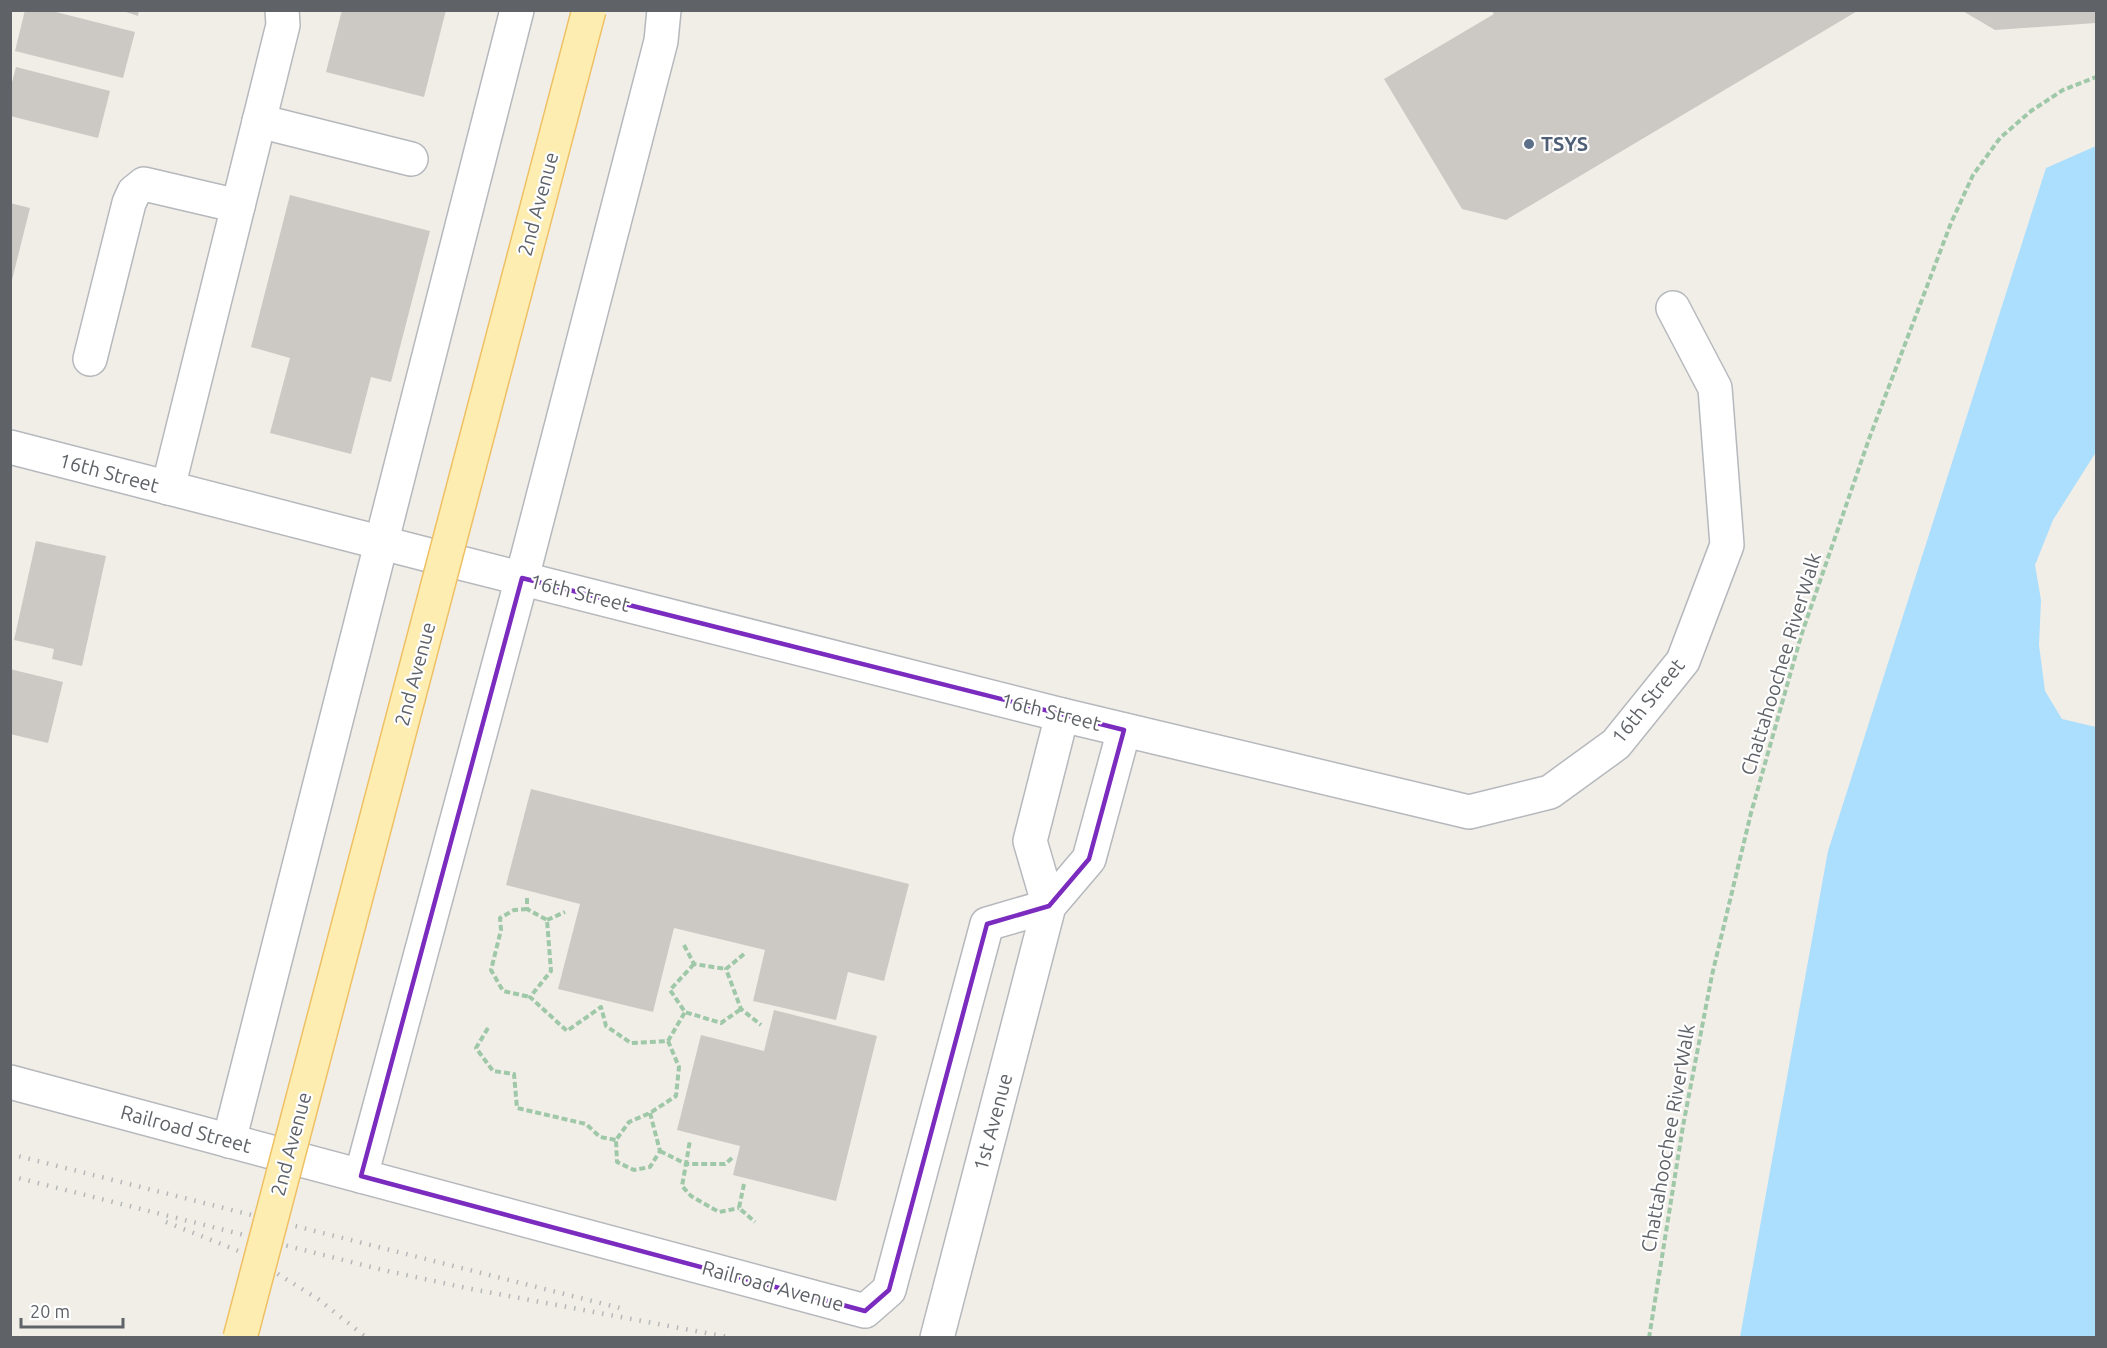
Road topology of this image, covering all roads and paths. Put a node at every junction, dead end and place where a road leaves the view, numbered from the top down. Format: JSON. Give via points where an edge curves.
{"nodes":[{"id":1,"x":282,"y":10,"type":"edge"},
{"id":2,"x":517,"y":10,"type":"edge"},
{"id":3,"x":590,"y":10,"type":"edge"},
{"id":4,"x":664,"y":10,"type":"edge"},
{"id":5,"x":2097,"y":77,"type":"edge"},
{"id":6,"x":259,"y":121,"type":"junction"},
{"id":7,"x":411,"y":159,"type":"dead end"},
{"id":8,"x":238,"y":206,"type":"junction"},
{"id":9,"x":1673,"y":308,"type":"dead end"},
{"id":10,"x":90,"y":359,"type":"dead end"},
{"id":11,"x":10,"y":447,"type":"edge"},
{"id":12,"x":168,"y":488,"type":"junction"},
{"id":13,"x":381,"y":543,"type":"junction"},
{"id":14,"x":522,"y":578,"type":"junction"},
{"id":15,"x":1062,"y":715,"type":"junction"},
{"id":16,"x":1124,"y":730,"type":"junction"},
{"id":17,"x":527,"y":898,"type":"dead end"},
{"id":18,"x":1049,"y":906,"type":"junction"},
{"id":19,"x":527,"y":909,"type":"junction"},
{"id":20,"x":566,"y":912,"type":"dead end"},
{"id":21,"x":547,"y":920,"type":"junction"},
{"id":22,"x":684,"y":945,"type":"dead end"},
{"id":23,"x":744,"y":954,"type":"dead end"},
{"id":24,"x":694,"y":964,"type":"junction"},
{"id":25,"x":726,"y":969,"type":"junction"},
{"id":26,"x":530,"y":997,"type":"junction"},
{"id":27,"x":741,"y":1009,"type":"junction"},
{"id":28,"x":685,"y":1012,"type":"junction"},
{"id":29,"x":761,"y":1025,"type":"dead end"},
{"id":30,"x":488,"y":1029,"type":"dead end"},
{"id":31,"x":668,"y":1041,"type":"junction"},
{"id":32,"x":10,"y":1082,"type":"edge"},
{"id":33,"x":650,"y":1113,"type":"junction"},
{"id":34,"x":616,"y":1140,"type":"junction"},
{"id":35,"x":690,"y":1140,"type":"dead end"},
{"id":36,"x":229,"y":1141,"type":"junction"},
{"id":37,"x":660,"y":1151,"type":"junction"},
{"id":38,"x":732,"y":1158,"type":"dead end"},
{"id":39,"x":686,"y":1164,"type":"junction"},
{"id":40,"x":361,"y":1176,"type":"junction"},
{"id":41,"x":744,"y":1184,"type":"dead end"},
{"id":42,"x":739,"y":1208,"type":"junction"},
{"id":43,"x":755,"y":1222,"type":"dead end"},
{"id":44,"x":240,"y":1338,"type":"edge"},
{"id":45,"x":937,"y":1338,"type":"edge"},
{"id":46,"x":1649,"y":1338,"type":"edge"}],
"edges":[{"from":1,"to":6,"type":"street","via":[[283,25]]},
{"from":2,"to":13,"type":"street"},
{"from":3,"to":44,"type":"main road","name":"2nd Avenue","bridge":true},
{"from":4,"to":14,"type":"street","via":[[658,52]]},
{"from":5,"to":46,"type":"path","name":"Chattahoochee RiverWalk","via":[[2063,90],[2031,111],[2000,138],[1973,175],[1950,223],[1869,439],[1801,636],[1751,813],[1720,940],[1683,1126]]},
{"from":6,"to":7,"type":"street"},
{"from":6,"to":8,"type":"street"},
{"from":8,"to":10,"type":"street","via":[[144,184],[134,192]]},
{"from":8,"to":12,"type":"street"},
{"from":9,"to":16,"type":"street","name":"16th Street","via":[[1715,388],[1727,545],[1683,661],[1616,744],[1550,792],[1469,812]]},
{"from":11,"to":12,"type":"street","name":"16th Street"},
{"from":12,"to":13,"type":"street","name":"16th Street"},
{"from":13,"to":14,"type":"street","name":"16th Street"},
{"from":13,"to":36,"type":"street"},
{"from":14,"to":15,"type":"street","name":"16th Street"},
{"from":14,"to":40,"type":"street"},
{"from":15,"to":16,"type":"street","name":"16th Street"},
{"from":15,"to":18,"type":"street","via":[[1030,840]]},
{"from":16,"to":18,"type":"street","name":"1st Avenue","via":[[1089,859]]},
{"from":17,"to":19,"type":"path"},
{"from":18,"to":40,"type":"street","name":"Railroad Avenue","via":[[987,924],[889,1290],[865,1311]]},
{"from":18,"to":45,"type":"street","name":"1st Avenue"},
{"from":19,"to":21,"type":"path"},
{"from":19,"to":26,"type":"path","via":[[514,910],[500,918],[501,930],[491,970],[503,991]]},
{"from":20,"to":21,"type":"path"},
{"from":21,"to":26,"type":"path","via":[[551,971]]},
{"from":22,"to":24,"type":"path"},
{"from":23,"to":25,"type":"path"},
{"from":24,"to":25,"type":"path"},
{"from":24,"to":28,"type":"path","via":[[670,990]]},
{"from":25,"to":27,"type":"path"},
{"from":26,"to":31,"type":"path","via":[[567,1031],[601,1007],[606,1026],[631,1043]]},
{"from":27,"to":28,"type":"path","via":[[722,1023]]},
{"from":27,"to":29,"type":"path"},
{"from":28,"to":31,"type":"path"},
{"from":30,"to":34,"type":"path","via":[[476,1048],[493,1071],[514,1074],[517,1108],[586,1124],[600,1137]]},
{"from":31,"to":33,"type":"path","via":[[679,1067],[676,1096]]},
{"from":32,"to":36,"type":"street","name":"Railroad Street"},
{"from":33,"to":34,"type":"path","via":[[629,1122]]},
{"from":33,"to":37,"type":"path"},
{"from":34,"to":37,"type":"path","via":[[617,1162],[634,1170],[650,1167]]},
{"from":35,"to":39,"type":"path"},
{"from":36,"to":40,"type":"street","name":"Railroad Street"},
{"from":37,"to":39,"type":"path"},
{"from":38,"to":39,"type":"path","via":[[725,1164]]},
{"from":39,"to":42,"type":"path","via":[[682,1186],[692,1196],[719,1212]]},
{"from":41,"to":42,"type":"path"},
{"from":42,"to":43,"type":"path"}]}
